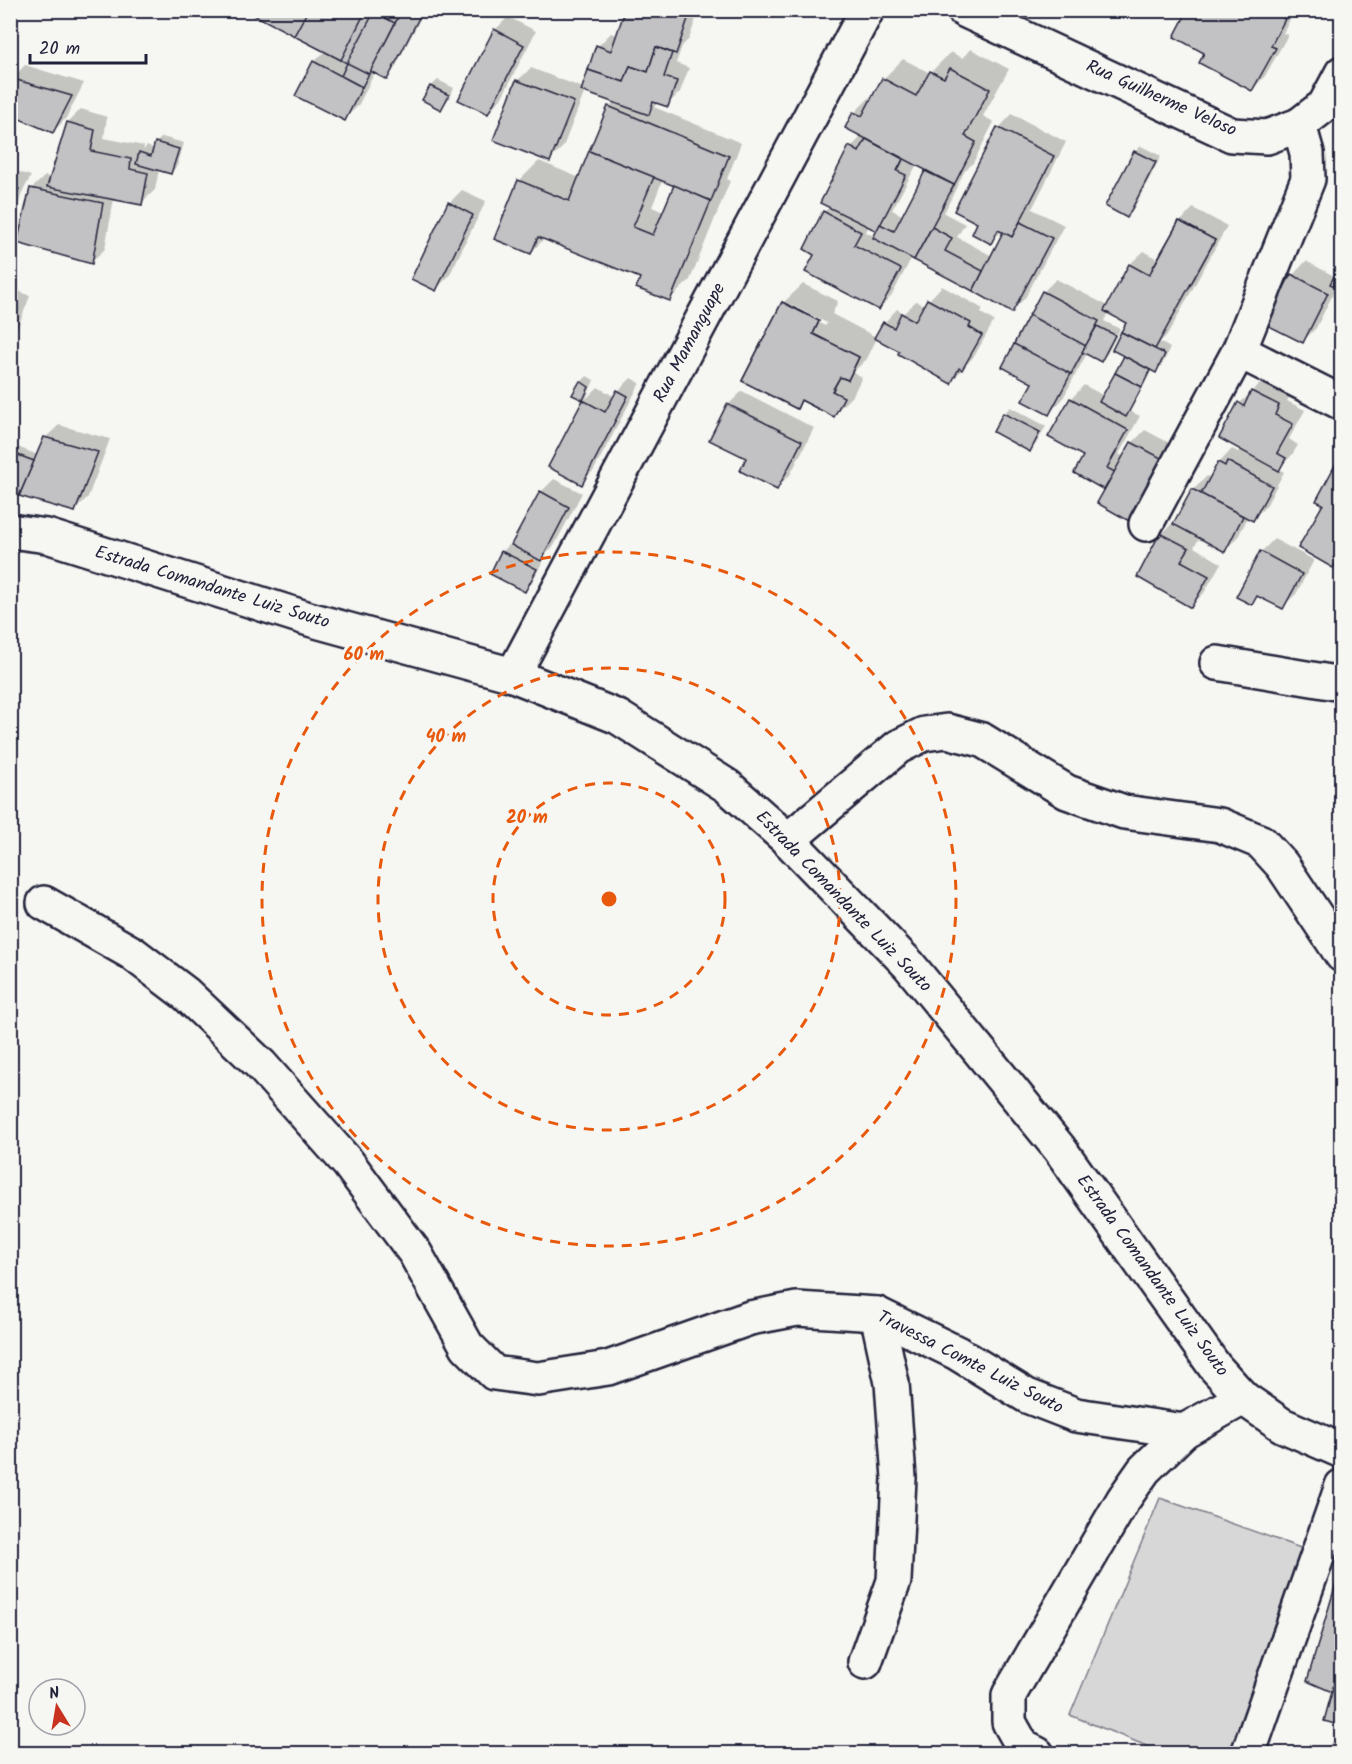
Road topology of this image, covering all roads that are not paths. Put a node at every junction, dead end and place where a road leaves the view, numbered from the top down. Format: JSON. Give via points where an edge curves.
{"nodes":[{"id":1,"x":867,"y":10,"type":"edge"},
{"id":2,"x":964,"y":10,"type":"edge"},
{"id":3,"x":1341,"y":73,"type":"edge"},
{"id":4,"x":1299,"y":125,"type":"junction"},
{"id":5,"x":1239,"y":351,"type":"junction"},
{"id":6,"x":1341,"y":403,"type":"edge"},
{"id":7,"x":1146,"y":524,"type":"dead end"},
{"id":8,"x":10,"y":531,"type":"edge"},
{"id":9,"x":1217,"y":663,"type":"dead end"},
{"id":10,"x":513,"y":675,"type":"junction"},
{"id":11,"x":1341,"y":684,"type":"edge"},
{"id":12,"x":788,"y":840,"type":"junction"},
{"id":13,"x":44,"y":903,"type":"dead end"},
{"id":14,"x":1341,"y":955,"type":"edge"},
{"id":15,"x":877,"y":1314,"type":"junction"},
{"id":16,"x":1243,"y":1398,"type":"junction"},
{"id":17,"x":1184,"y":1431,"type":"junction"},
{"id":18,"x":1341,"y":1451,"type":"edge"},
{"id":19,"x":1341,"y":1486,"type":"edge"},
{"id":20,"x":865,"y":1662,"type":"dead end"},
{"id":21,"x":1037,"y":1754,"type":"edge"},
{"id":22,"x":1248,"y":1754,"type":"edge"}],
"edges":[{"from":1,"to":10,"type":"street","name":"Rua Mamanguape"},
{"from":2,"to":4,"type":"street","name":"Rua Guilherme Veloso","via":[[1232,135],[1267,137]]},
{"from":3,"to":4,"type":"street","name":"Rua Guilherme Veloso","via":[[1325,105]]},
{"from":4,"to":5,"type":"street","via":[[1307,153],[1308,178]]},
{"from":5,"to":6,"type":"street"},
{"from":5,"to":7,"type":"street"},
{"from":8,"to":10,"type":"street","name":"Estrada Comandante Luiz Souto","via":[[47,536],[309,619]]},
{"from":9,"to":11,"type":"street"},
{"from":10,"to":12,"type":"street","name":"Estrada Comandante Luiz Souto","via":[[618,717],[727,786]]},
{"from":12,"to":14,"type":"street","via":[[898,747],[924,734],[947,731],[982,740],[1067,792],[1124,812],[1220,825],[1261,842],[1282,865]]},
{"from":12,"to":16,"type":"street","name":"Estrada Comandante Luiz Souto","via":[[909,965],[1059,1148],[1215,1366]]},
{"from":13,"to":15,"type":"street","name":"Travessa Comte Luiz Souto","via":[[132,953],[186,994],[261,1065],[348,1163],[415,1253],[467,1346],[494,1373],[538,1379],[608,1368],[750,1318],[797,1309]]},
{"from":15,"to":17,"type":"street","name":"Travessa Comte Luiz Souto","via":[[957,1353],[1027,1396],[1076,1415]]},
{"from":15,"to":20,"type":"street","via":[[892,1383],[899,1478],[894,1581]]},
{"from":16,"to":17,"type":"street"},
{"from":16,"to":18,"type":"street","name":"Estrada Comandante Luiz Souto","via":[[1282,1425]]},
{"from":17,"to":21,"type":"street","via":[[1144,1470],[1123,1500],[1009,1695],[1009,1722],[1023,1747]]},
{"from":19,"to":22,"type":"street"}]}
